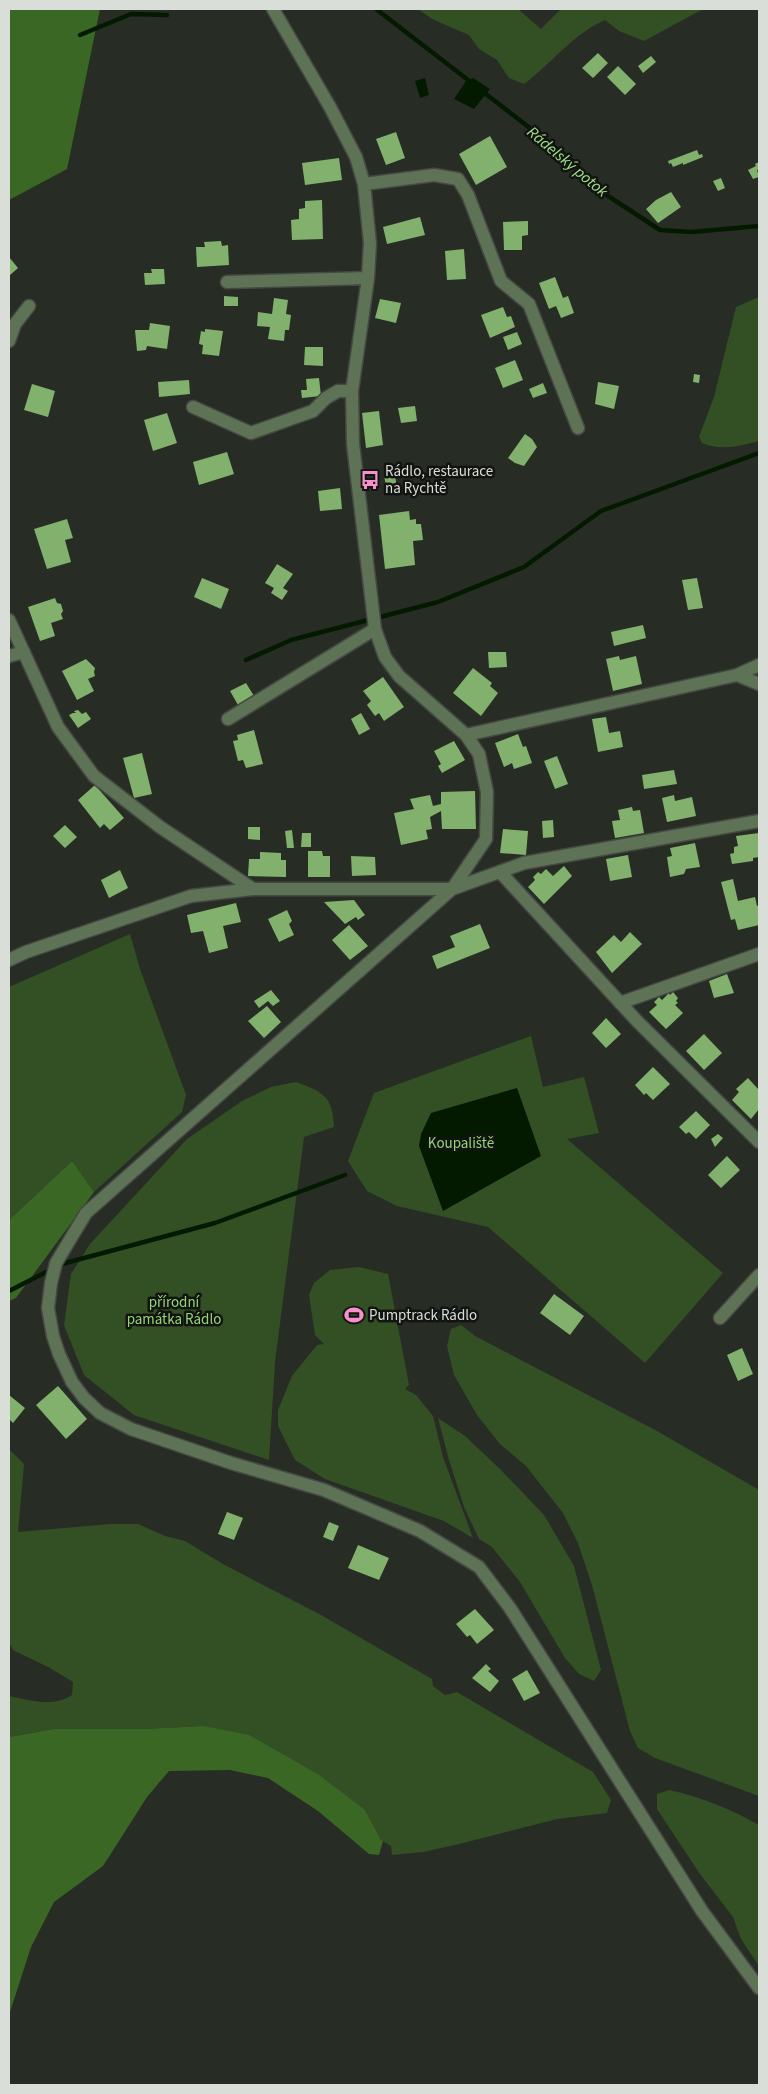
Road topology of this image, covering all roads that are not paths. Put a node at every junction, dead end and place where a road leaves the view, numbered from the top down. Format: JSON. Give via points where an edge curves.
{"nodes":[{"id":1,"x":273,"y":9,"type":"edge"},
{"id":2,"x":364,"y":184,"type":"junction"},
{"id":3,"x":368,"y":278,"type":"junction"},
{"id":4,"x":227,"y":282,"type":"dead end"},
{"id":5,"x":29,"y":306,"type":"dead end"},
{"id":6,"x":9,"y":341,"type":"edge"},
{"id":7,"x":352,"y":391,"type":"junction"},
{"id":8,"x":193,"y":407,"type":"dead end"},
{"id":9,"x":578,"y":428,"type":"dead end"},
{"id":10,"x":9,"y":620,"type":"edge"},
{"id":11,"x":375,"y":629,"type":"junction"},
{"id":12,"x":24,"y":652,"type":"junction"},
{"id":13,"x":9,"y":656,"type":"edge"},
{"id":14,"x":759,"y":665,"type":"edge"},
{"id":15,"x":737,"y":675,"type":"junction"},
{"id":16,"x":759,"y":684,"type":"edge"},
{"id":17,"x":228,"y":719,"type":"dead end"},
{"id":18,"x":466,"y":735,"type":"junction"},
{"id":19,"x":759,"y":821,"type":"edge"},
{"id":20,"x":500,"y":872,"type":"junction"},
{"id":21,"x":253,"y":889,"type":"junction"},
{"id":22,"x":452,"y":889,"type":"junction"},
{"id":23,"x":759,"y":954,"type":"edge"},
{"id":24,"x":9,"y":960,"type":"edge"},
{"id":25,"x":620,"y":1002,"type":"junction"},
{"id":26,"x":756,"y":1134,"type":"edge"},
{"id":27,"x":759,"y":1275,"type":"edge"},
{"id":28,"x":720,"y":1318,"type":"dead end"},
{"id":29,"x":759,"y":1988,"type":"edge"}],
"edges":[{"from":1,"to":2,"type":"street","via":[[356,157]]},
{"from":2,"to":3,"type":"street","via":[[370,243]]},
{"from":2,"to":9,"type":"street","via":[[434,175],[458,179],[468,196],[501,281],[529,304]]},
{"from":3,"to":4,"type":"street"},
{"from":3,"to":7,"type":"street"},
{"from":5,"to":6,"type":"street","via":[[15,324]]},
{"from":7,"to":8,"type":"street","via":[[338,391],[314,411],[250,433]]},
{"from":7,"to":11,"type":"street","via":[[353,444]]},
{"from":10,"to":12,"type":"street"},
{"from":11,"to":17,"type":"street"},
{"from":11,"to":18,"type":"street","via":[[385,657],[398,676]]},
{"from":12,"to":13,"type":"street"},
{"from":12,"to":21,"type":"street","via":[[58,727],[94,776],[160,827]]},
{"from":14,"to":15,"type":"street"},
{"from":15,"to":16,"type":"street"},
{"from":15,"to":18,"type":"street"},
{"from":18,"to":22,"type":"street","via":[[479,754],[487,792],[486,839]]},
{"from":19,"to":20,"type":"street","via":[[524,863]]},
{"from":20,"to":22,"type":"street"},
{"from":20,"to":25,"type":"street"},
{"from":21,"to":22,"type":"street"},
{"from":21,"to":24,"type":"street","via":[[191,896]]},
{"from":22,"to":29,"type":"street","via":[[86,1213],[56,1263],[48,1308],[53,1336],[72,1382],[100,1413],[131,1429],[324,1490],[420,1531],[478,1568],[510,1608],[702,1910]]},
{"from":23,"to":25,"type":"street"},
{"from":25,"to":26,"type":"street"},
{"from":27,"to":28,"type":"street"}]}
